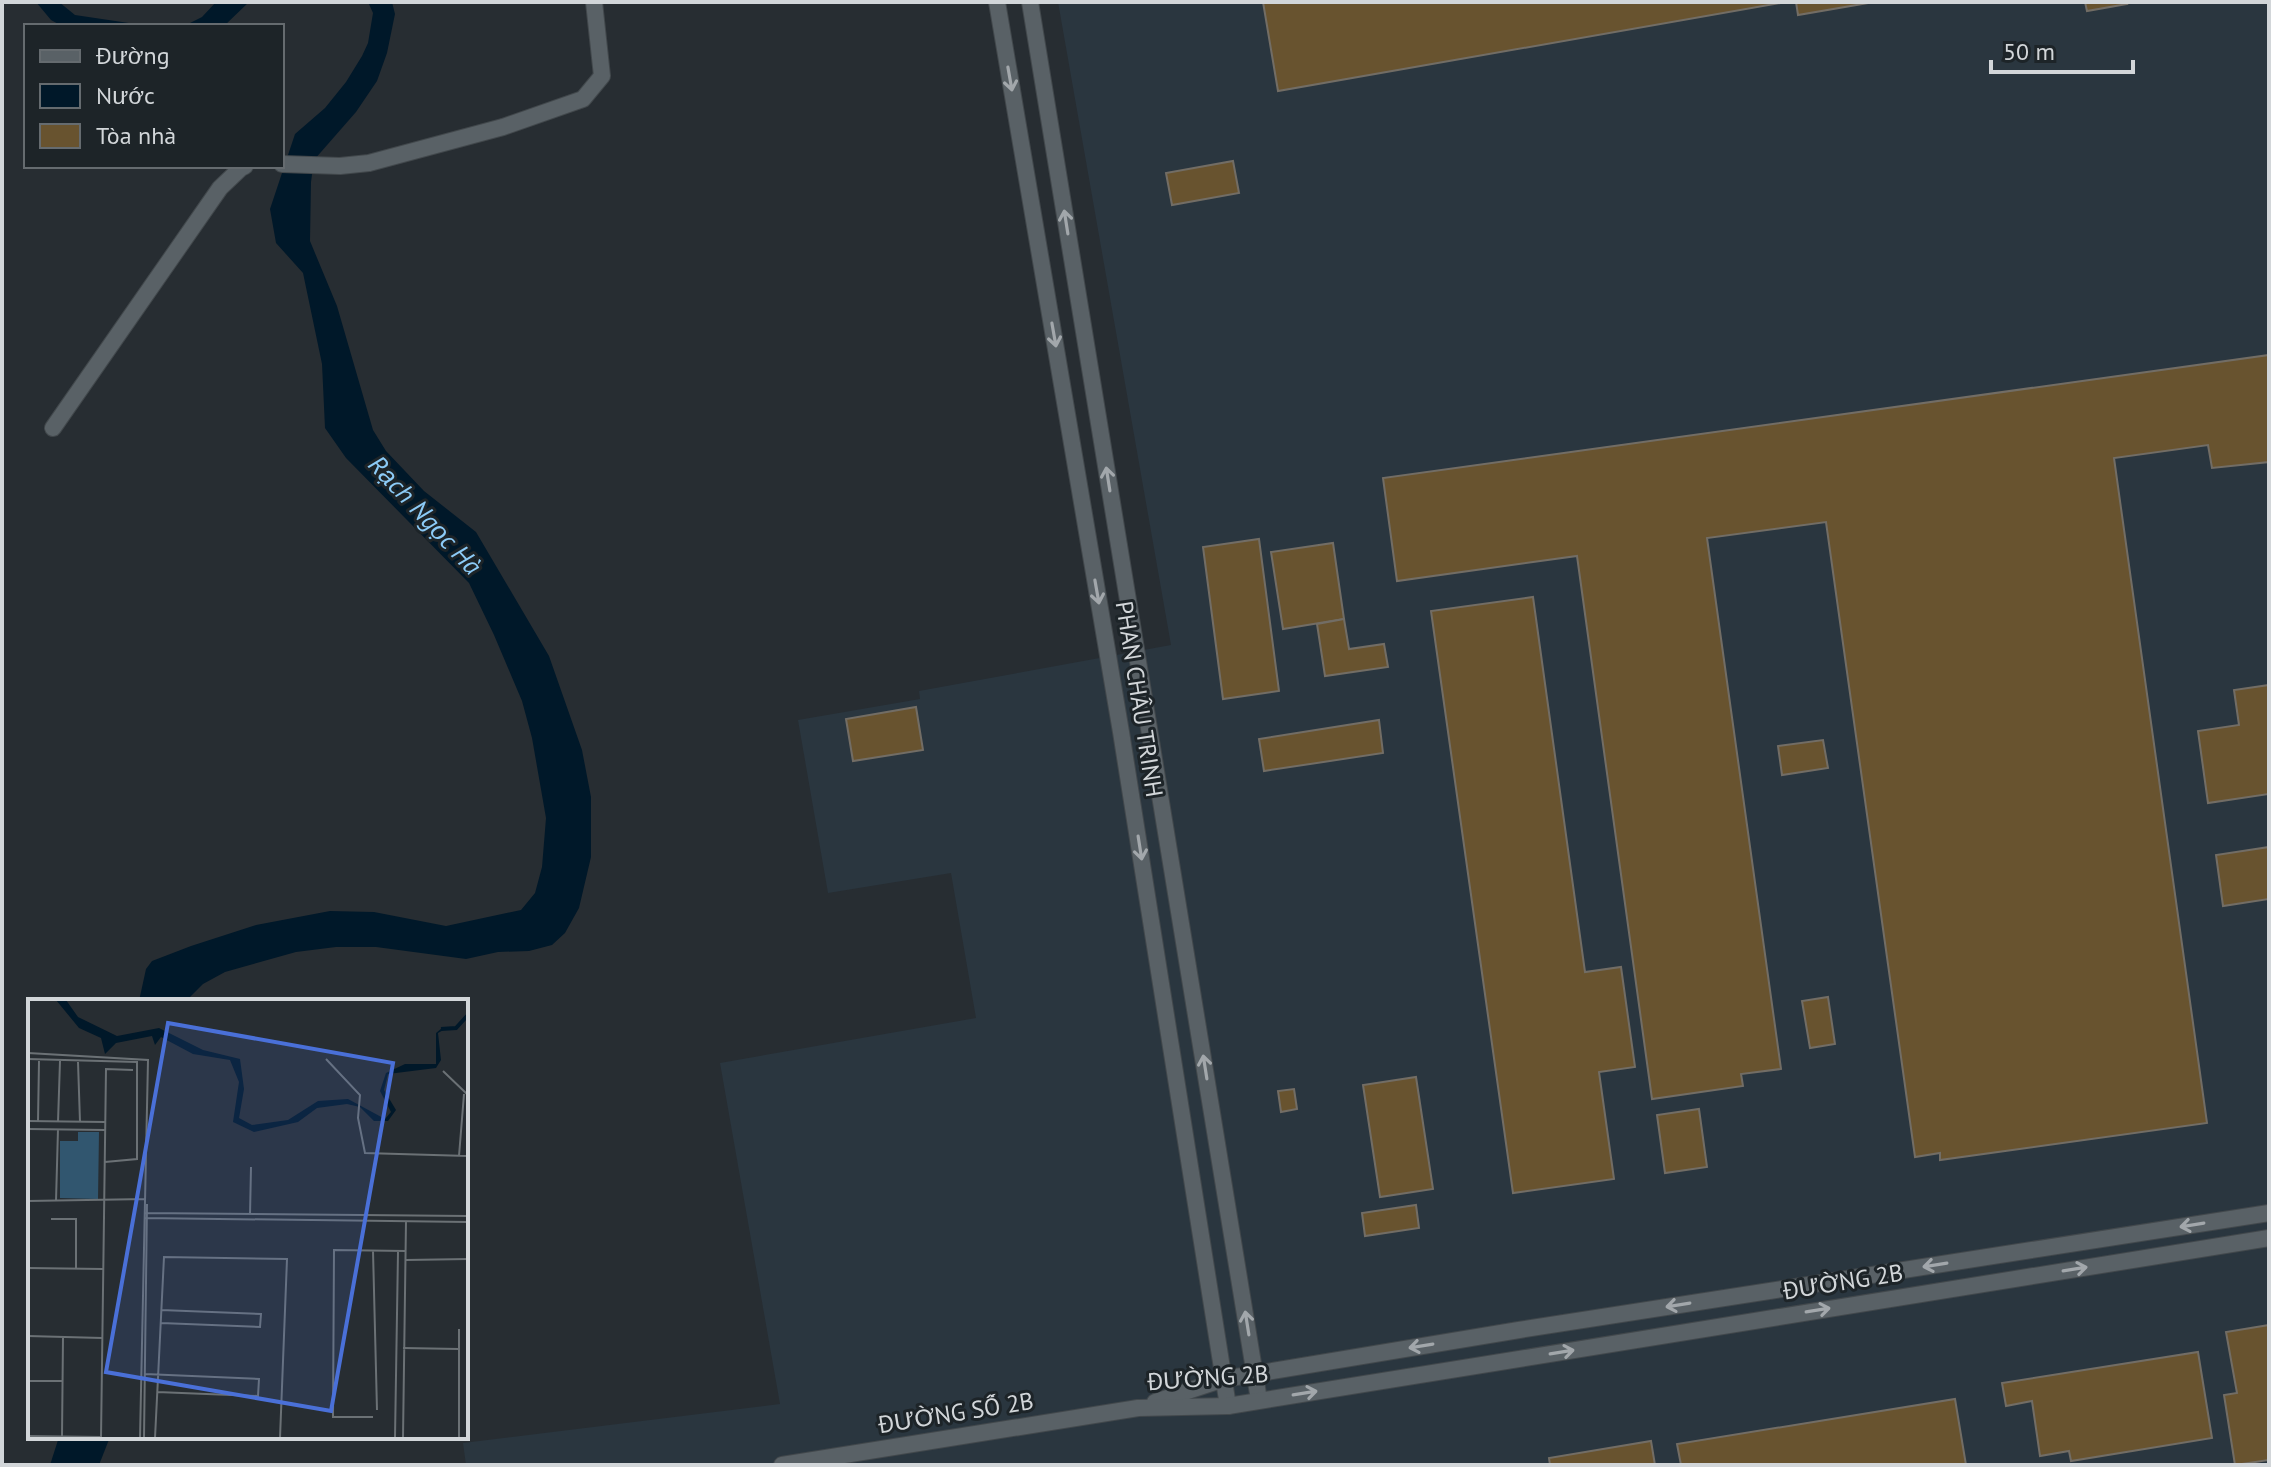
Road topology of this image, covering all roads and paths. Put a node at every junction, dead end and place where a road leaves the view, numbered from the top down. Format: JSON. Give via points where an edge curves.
{"nodes":[{"id":1,"x":594,"y":2,"type":"edge"},
{"id":2,"x":997,"y":2,"type":"edge"},
{"id":3,"x":1030,"y":2,"type":"edge"},
{"id":4,"x":284,"y":164,"type":"edge"},
{"id":5,"x":241,"y":168,"type":"edge"},
{"id":6,"x":53,"y":428,"type":"dead end"},
{"id":7,"x":2269,"y":1213,"type":"edge"},
{"id":8,"x":2269,"y":1238,"type":"edge"},
{"id":9,"x":1255,"y":1374,"type":"junction"},
{"id":10,"x":1224,"y":1379,"type":"junction"},
{"id":11,"x":1259,"y":1400,"type":"junction"},
{"id":12,"x":1228,"y":1406,"type":"junction"},
{"id":13,"x":1138,"y":1408,"type":"junction"},
{"id":14,"x":782,"y":1465,"type":"edge"}],
"edges":[{"from":1,"to":4,"type":"street","via":[[602,76],[583,99],[369,163]]},
{"from":2,"to":10,"type":"street","name":"PHAN CHÂU TRINH","one_way":true},
{"from":9,"to":3,"type":"street","name":"PHAN CHÂU TRINH","one_way":true},
{"from":5,"to":6,"type":"street","via":[[220,188]]},
{"from":7,"to":9,"type":"street","name":"ĐƯỜNG 2B","one_way":true},
{"from":11,"to":8,"type":"street","name":"ĐƯỜNG 2B","one_way":true},
{"from":9,"to":10,"type":"street","name":"ĐƯỜNG 2B"},
{"from":9,"to":11,"type":"street","name":"PHAN CHÂU TRINH"},
{"from":10,"to":12,"type":"street","name":"PHAN CHÂU TRINH"},
{"from":10,"to":13,"type":"street","name":"ĐƯỜNG 2B"},
{"from":11,"to":12,"type":"street","name":"ĐƯỜNG 2B"},
{"from":12,"to":13,"type":"street","name":"ĐƯỜNG 2B"},
{"from":13,"to":14,"type":"street","name":"ĐƯỜNG SỐ 2B"}]}
